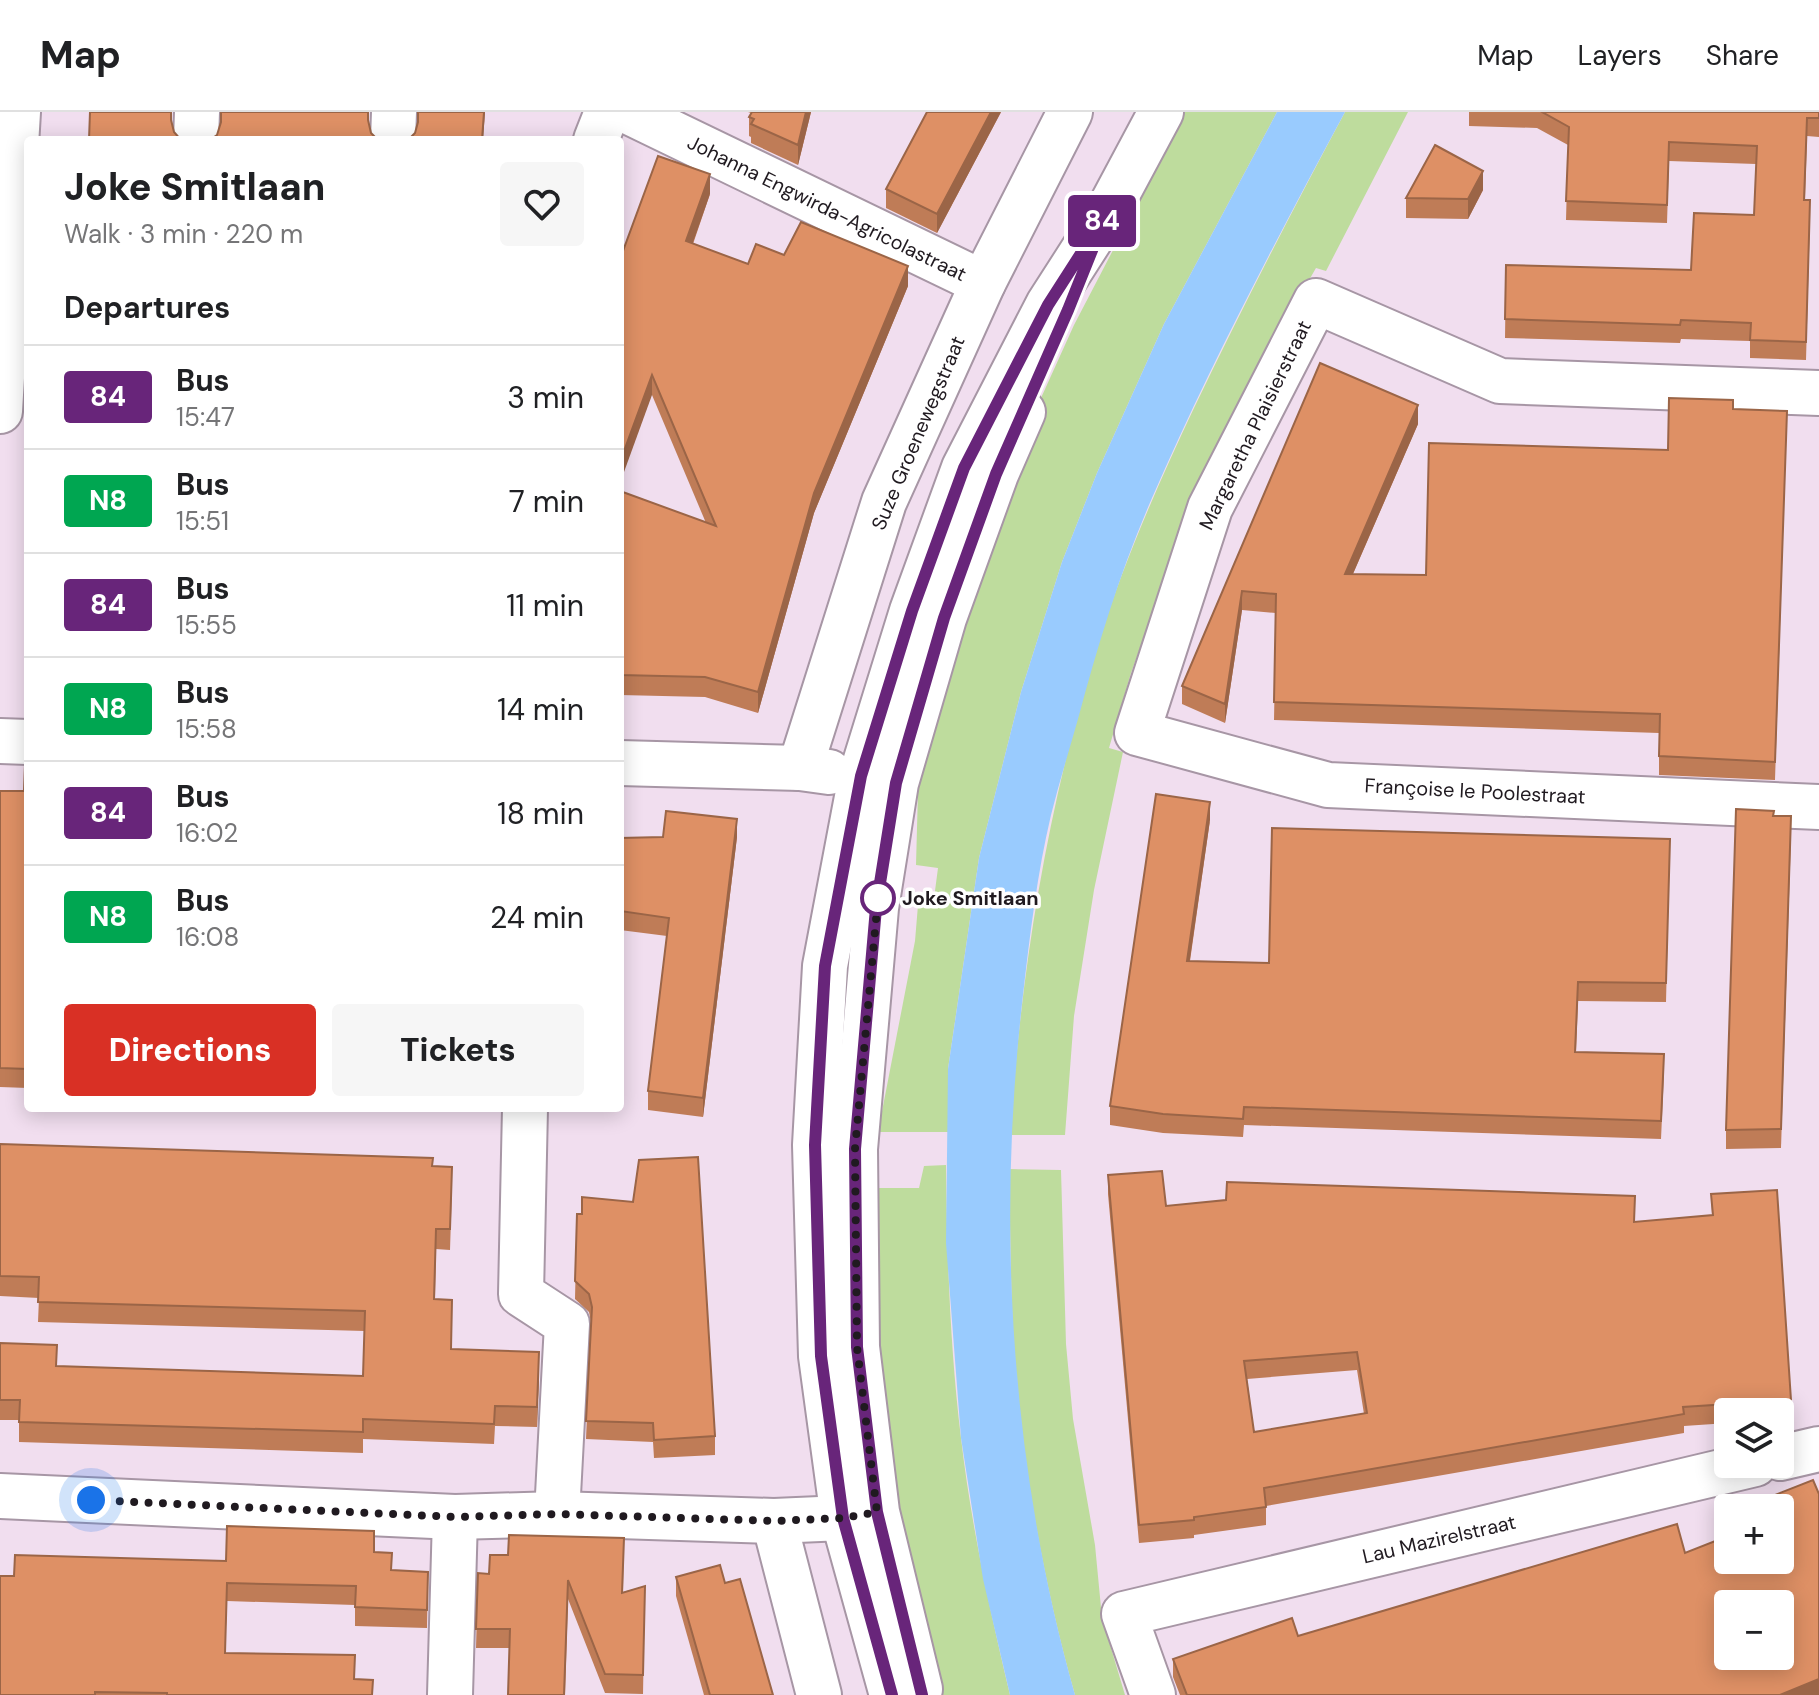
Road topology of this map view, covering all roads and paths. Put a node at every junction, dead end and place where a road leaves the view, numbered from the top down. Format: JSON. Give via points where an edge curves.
{"nodes":[{"id":1,"x":18,"y":112,"type":"edge"},
{"id":2,"x":197,"y":112,"type":"edge"},
{"id":3,"x":394,"y":112,"type":"edge"},
{"id":4,"x":607,"y":112,"type":"edge"},
{"id":5,"x":629,"y":112,"type":"edge"},
{"id":6,"x":1070,"y":112,"type":"edge"},
{"id":7,"x":1161,"y":112,"type":"edge"},
{"id":8,"x":196,"y":136,"type":"edge"},
{"id":9,"x":393,"y":136,"type":"edge"},
{"id":10,"x":598,"y":136,"type":"edge"},
{"id":11,"x":983,"y":283,"type":"junction"},
{"id":12,"x":11,"y":344,"type":"edge"},
{"id":13,"x":1819,"y":393,"type":"edge"},
{"id":14,"x":0,"y":411,"type":"edge"},
{"id":15,"x":1137,"y":733,"type":"joint"},
{"id":16,"x":0,"y":741,"type":"edge"},
{"id":17,"x":24,"y":742,"type":"edge"},
{"id":18,"x":624,"y":763,"type":"edge"},
{"id":19,"x":800,"y":768,"type":"junction"},
{"id":20,"x":879,"y":779,"type":"junction"},
{"id":21,"x":1819,"y":807,"type":"edge"},
{"id":22,"x":525,"y":1112,"type":"edge"},
{"id":23,"x":1819,"y":1449,"type":"edge"},
{"id":24,"x":1794,"y":1455,"type":"edge"},
{"id":25,"x":1714,"y":1474,"type":"edge"},
{"id":26,"x":0,"y":1496,"type":"edge"},
{"id":27,"x":557,"y":1514,"type":"junction"},
{"id":28,"x":860,"y":1515,"type":"junction"},
{"id":29,"x":455,"y":1517,"type":"junction"},
{"id":30,"x":774,"y":1521,"type":"junction"},
{"id":31,"x":450,"y":1695,"type":"edge"},
{"id":32,"x":819,"y":1695,"type":"edge"},
{"id":33,"x":892,"y":1695,"type":"edge"},
{"id":34,"x":922,"y":1695,"type":"edge"},
{"id":35,"x":1153,"y":1695,"type":"edge"}],
"edges":[{"from":1,"to":12,"type":"street"},
{"from":2,"to":8,"type":"street"},
{"from":3,"to":9,"type":"street"},
{"from":4,"to":10,"type":"street"},
{"from":5,"to":11,"type":"street","name":"Johanna Engwirda-Agricolastraat"},
{"from":6,"to":11,"type":"street","name":"Suze Groenewegstraat"},
{"from":7,"to":20,"type":"street","via":[[1107,213],[1048,305],[964,468],[912,611]]},
{"from":11,"to":19,"type":"street","name":"Suze Groenewegstraat","via":[[884,502]]},
{"from":12,"to":14,"type":"street"},
{"from":13,"to":15,"type":"street","name":"Margaretha Plaisierstraat","via":[[1500,381],[1316,301],[1210,508]]},
{"from":15,"to":21,"type":"street","name":"Françoise le Poolestraat","via":[[1328,785]]},
{"from":16,"to":17,"type":"street"},
{"from":18,"to":19,"type":"street"},
{"from":19,"to":20,"type":"street"},
{"from":20,"to":28,"type":"street","via":[[825,966],[815,1145],[821,1356]]},
{"from":22,"to":27,"type":"street","via":[[521,1294],[567,1324]]},
{"from":23,"to":24,"type":"street"},
{"from":25,"to":35,"type":"street","name":"Lau Mazirelstraat","via":[[1124,1614]]},
{"from":26,"to":29,"type":"street"},
{"from":27,"to":29,"type":"street"},
{"from":27,"to":30,"type":"street"},
{"from":28,"to":30,"type":"street"},
{"from":28,"to":33,"type":"street"},
{"from":28,"to":34,"type":"street"},
{"from":29,"to":31,"type":"street"},
{"from":30,"to":32,"type":"street"}]}
